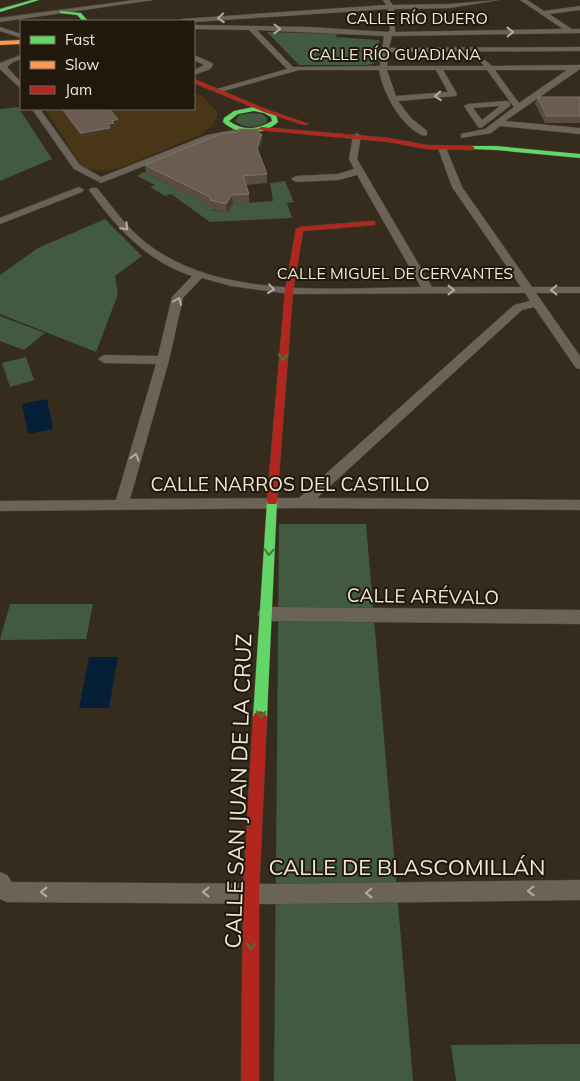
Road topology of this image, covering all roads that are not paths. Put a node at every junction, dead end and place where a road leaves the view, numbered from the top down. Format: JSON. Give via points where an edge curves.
{"nodes":[{"id":1,"x":37,"y":0,"type":"edge"},
{"id":2,"x":150,"y":0,"type":"edge"},
{"id":3,"x":386,"y":0,"type":"edge"},
{"id":4,"x":496,"y":0,"type":"edge"},
{"id":5,"x":523,"y":0,"type":"edge"},
{"id":6,"x":476,"y":2,"type":"edge"},
{"id":7,"x":13,"y":7,"type":"junction"},
{"id":8,"x":391,"y":7,"type":"junction"},
{"id":9,"x":79,"y":8,"type":"edge"},
{"id":10,"x":580,"y":8,"type":"edge"},
{"id":11,"x":0,"y":12,"type":"edge"},
{"id":12,"x":62,"y":12,"type":"joint"},
{"id":13,"x":544,"y":13,"type":"junction"},
{"id":14,"x":46,"y":14,"type":"junction"},
{"id":15,"x":32,"y":16,"type":"junction"},
{"id":16,"x":0,"y":20,"type":"edge"},
{"id":17,"x":195,"y":20,"type":"edge"},
{"id":18,"x":195,"y":27,"type":"edge"},
{"id":19,"x":252,"y":28,"type":"junction"},
{"id":20,"x":0,"y":29,"type":"edge"},
{"id":21,"x":571,"y":31,"type":"junction"},
{"id":22,"x":580,"y":31,"type":"edge"},
{"id":23,"x":464,"y":32,"type":"junction"},
{"id":24,"x":390,"y":34,"type":"junction"},
{"id":25,"x":20,"y":36,"type":"edge"},
{"id":26,"x":20,"y":42,"type":"edge"},
{"id":27,"x":580,"y":42,"type":"edge"},
{"id":28,"x":0,"y":43,"type":"edge"},
{"id":29,"x":580,"y":49,"type":"edge"},
{"id":30,"x":385,"y":50,"type":"junction"},
{"id":31,"x":476,"y":50,"type":"junction"},
{"id":32,"x":20,"y":57,"type":"edge"},
{"id":33,"x":195,"y":58,"type":"edge"},
{"id":34,"x":1,"y":64,"type":"edge"},
{"id":35,"x":577,"y":66,"type":"edge"},
{"id":36,"x":384,"y":68,"type":"junction"},
{"id":37,"x":438,"y":68,"type":"junction"},
{"id":38,"x":489,"y":68,"type":"junction"},
{"id":39,"x":291,"y":69,"type":"junction"},
{"id":40,"x":195,"y":73,"type":"edge"},
{"id":41,"x":562,"y":77,"type":"junction"},
{"id":42,"x":578,"y":78,"type":"dead end"},
{"id":43,"x":195,"y":82,"type":"edge"},
{"id":44,"x":20,"y":86,"type":"edge"},
{"id":45,"x":195,"y":90,"type":"edge"},
{"id":46,"x":220,"y":91,"type":"junction"},
{"id":47,"x":393,"y":99,"type":"junction"},
{"id":48,"x":528,"y":100,"type":"junction"},
{"id":49,"x":547,"y":100,"type":"edge"},
{"id":50,"x":518,"y":107,"type":"junction"},
{"id":51,"x":37,"y":110,"type":"edge"},
{"id":52,"x":266,"y":111,"type":"junction"},
{"id":53,"x":227,"y":119,"type":"junction"},
{"id":54,"x":408,"y":120,"type":"junction"},
{"id":55,"x":498,"y":123,"type":"junction"},
{"id":56,"x":255,"y":130,"type":"junction"},
{"id":57,"x":580,"y":131,"type":"edge"},
{"id":58,"x":428,"y":134,"type":"joint"},
{"id":59,"x":357,"y":136,"type":"junction"},
{"id":60,"x":210,"y":138,"type":"junction"},
{"id":61,"x":406,"y":138,"type":"junction"},
{"id":62,"x":457,"y":139,"type":"junction"},
{"id":63,"x":442,"y":148,"type":"junction"},
{"id":64,"x":580,"y":150,"type":"edge"},
{"id":65,"x":580,"y":156,"type":"edge"},
{"id":66,"x":77,"y":167,"type":"junction"},
{"id":67,"x":359,"y":170,"type":"junction"},
{"id":68,"x":296,"y":179,"type":"dead end"},
{"id":69,"x":99,"y":180,"type":"junction"},
{"id":70,"x":79,"y":185,"type":"junction"},
{"id":71,"x":94,"y":190,"type":"junction"},
{"id":72,"x":0,"y":221,"type":"edge"},
{"id":73,"x":372,"y":223,"type":"dead end"},
{"id":74,"x":199,"y":275,"type":"junction"},
{"id":75,"x":428,"y":290,"type":"junction"},
{"id":76,"x":503,"y":290,"type":"junction"},
{"id":77,"x":528,"y":290,"type":"junction"},
{"id":78,"x":580,"y":290,"type":"edge"},
{"id":79,"x":289,"y":291,"type":"junction"},
{"id":80,"x":537,"y":303,"type":"junction"},
{"id":81,"x":518,"y":307,"type":"junction"},
{"id":82,"x":104,"y":359,"type":"dead end"},
{"id":83,"x":163,"y":360,"type":"junction"},
{"id":84,"x":580,"y":365,"type":"edge"},
{"id":85,"x":272,"y":503,"type":"junction"},
{"id":86,"x":302,"y":503,"type":"junction"},
{"id":87,"x":122,"y":504,"type":"junction"},
{"id":88,"x":580,"y":505,"type":"edge"},
{"id":89,"x":0,"y":506,"type":"edge"},
{"id":90,"x":266,"y":614,"type":"junction"},
{"id":91,"x":580,"y":617,"type":"edge"},
{"id":92,"x":580,"y":890,"type":"edge"},
{"id":93,"x":2,"y":891,"type":"edge"},
{"id":94,"x":251,"y":892,"type":"junction"},
{"id":95,"x":250,"y":1081,"type":"edge"}],
"edges":[{"from":1,"to":7,"type":"main road"},
{"from":2,"to":9,"type":"street"},
{"from":3,"to":8,"type":"street"},
{"from":4,"to":6,"type":"street"},
{"from":5,"to":13,"type":"street"},
{"from":6,"to":8,"type":"street"},
{"from":7,"to":11,"type":"main road"},
{"from":7,"to":15,"type":"street","via":[[12,10],[18,14]]},
{"from":8,"to":17,"type":"street","one_way":true},
{"from":8,"to":24,"type":"street","via":[[393,30]]},
{"from":9,"to":12,"type":"main road"},
{"from":9,"to":14,"type":"street"},
{"from":10,"to":13,"type":"street"},
{"from":12,"to":14,"type":"street"},
{"from":13,"to":21,"type":"street"},
{"from":14,"to":15,"type":"street"},
{"from":15,"to":16,"type":"street"},
{"from":18,"to":19,"type":"street","name":"CALLE RÍO DUERO"},
{"from":19,"to":24,"type":"street","name":"CALLE RÍO DUERO","one_way":true},
{"from":19,"to":39,"type":"street"},
{"from":20,"to":25,"type":"street"},
{"from":21,"to":22,"type":"street","name":"CALLE RÍO DUERO"},
{"from":23,"to":21,"type":"street","name":"CALLE RÍO DUERO","one_way":true},
{"from":21,"to":27,"type":"street"},
{"from":23,"to":24,"type":"street","name":"CALLE RÍO DUERO"},
{"from":23,"to":31,"type":"street"},
{"from":24,"to":30,"type":"street","via":[[386,38]]},
{"from":26,"to":28,"type":"main road"},
{"from":29,"to":31,"type":"street"},
{"from":30,"to":31,"type":"street"},
{"from":30,"to":36,"type":"street"},
{"from":31,"to":38,"type":"street"},
{"from":32,"to":34,"type":"street"},
{"from":33,"to":40,"type":"street","via":[[209,65]]},
{"from":34,"to":44,"type":"street"},
{"from":35,"to":38,"type":"street","name":"CALLE RÍO GUADIANA"},
{"from":35,"to":41,"type":"street"},
{"from":36,"to":37,"type":"street","name":"CALLE RÍO GUADIANA"},
{"from":36,"to":39,"type":"street","name":"CALLE RÍO GUADIANA"},
{"from":36,"to":47,"type":"street"},
{"from":37,"to":38,"type":"street","name":"CALLE RÍO GUADIANA"},
{"from":37,"to":47,"type":"street","one_way":true,"via":[[453,94]]},
{"from":38,"to":50,"type":"street"},
{"from":39,"to":46,"type":"street","name":"CALLE RÍO GUADIANA"},
{"from":41,"to":42,"type":"street"},
{"from":41,"to":48,"type":"street"},
{"from":43,"to":46,"type":"main road"},
{"from":45,"to":53,"type":"main road","via":[[221,106]]},
{"from":46,"to":52,"type":"main road"},
{"from":47,"to":54,"type":"street"},
{"from":48,"to":49,"type":"street"},
{"from":48,"to":50,"type":"street"},
{"from":50,"to":55,"type":"street"},
{"from":51,"to":66,"type":"street"},
{"from":52,"to":53,"type":"main road","via":[[248,109]]},
{"from":52,"to":56,"type":"main road","via":[[274,116],[275,122]]},
{"from":52,"to":61,"type":"main road","via":[[301,123]]},
{"from":53,"to":56,"type":"main road","via":[[232,127]]},
{"from":53,"to":60,"type":"street"},
{"from":54,"to":58,"type":"street"},
{"from":54,"to":61,"type":"street"},
{"from":55,"to":57,"type":"street"},
{"from":55,"to":62,"type":"street","via":[[488,131]]},
{"from":56,"to":59,"type":"main road"},
{"from":56,"to":60,"type":"street"},
{"from":58,"to":61,"type":"main road"},
{"from":59,"to":61,"type":"main road"},
{"from":59,"to":67,"type":"street","via":[[353,159]]},
{"from":60,"to":69,"type":"street"},
{"from":61,"to":63,"type":"main road","via":[[416,146]]},
{"from":62,"to":63,"type":"main road"},
{"from":62,"to":64,"type":"main road"},
{"from":62,"to":65,"type":"main road","via":[[496,148]]},
{"from":63,"to":77,"type":"street","via":[[457,187]]},
{"from":66,"to":69,"type":"street"},
{"from":66,"to":70,"type":"street"},
{"from":67,"to":68,"type":"street","via":[[344,176]]},
{"from":67,"to":75,"type":"street"},
{"from":69,"to":70,"type":"street","via":[[88,178]]},
{"from":69,"to":71,"type":"street","via":[[102,186]]},
{"from":70,"to":71,"type":"street"},
{"from":70,"to":72,"type":"street"},
{"from":71,"to":74,"type":"street","name":"CALLE MIGUEL DE CERVANTES","one_way":true,"via":[[140,243],[164,260]]},
{"from":73,"to":79,"type":"main road","name":"CALLE SAN JUAN DE LA CRUZ","via":[[300,230]]},
{"from":74,"to":79,"type":"street","name":"CALLE MIGUEL DE CERVANTES","one_way":true},
{"from":83,"to":74,"type":"street","one_way":true,"via":[[178,297]]},
{"from":75,"to":76,"type":"street","name":"CALLE MIGUEL DE CERVANTES","one_way":true},
{"from":75,"to":79,"type":"street","name":"CALLE MIGUEL DE CERVANTES"},
{"from":76,"to":77,"type":"street","name":"CALLE MIGUEL DE CERVANTES"},
{"from":76,"to":81,"type":"street"},
{"from":78,"to":77,"type":"street","name":"CALLE MIGUEL DE CERVANTES","one_way":true},
{"from":77,"to":80,"type":"street"},
{"from":79,"to":85,"type":"main road","name":"CALLE SAN JUAN DE LA CRUZ","one_way":true},
{"from":80,"to":81,"type":"street"},
{"from":80,"to":84,"type":"street"},
{"from":81,"to":86,"type":"street"},
{"from":82,"to":83,"type":"street"},
{"from":87,"to":83,"type":"street","one_way":true},
{"from":85,"to":86,"type":"street","name":"CALLE NARROS DEL CASTILLO"},
{"from":85,"to":87,"type":"street","name":"CALLE NARROS DEL CASTILLO"},
{"from":85,"to":90,"type":"main road","name":"CALLE SAN JUAN DE LA CRUZ","one_way":true},
{"from":86,"to":88,"type":"street","name":"CALLE NARROS DEL CASTILLO"},
{"from":87,"to":89,"type":"street","name":"CALLE NARROS DEL CASTILLO"},
{"from":90,"to":91,"type":"street","name":"CALLE ARÉVALO"},
{"from":90,"to":94,"type":"main road","name":"CALLE SAN JUAN DE LA CRUZ","one_way":true},
{"from":92,"to":94,"type":"street","name":"CALLE DE BLASCOMILLÁN","one_way":true},
{"from":94,"to":93,"type":"street","name":"CALLE DE BLASCOMILLÁN","one_way":true},
{"from":94,"to":95,"type":"main road","name":"CALLE SAN JUAN DE LA CRUZ","one_way":true}]}
